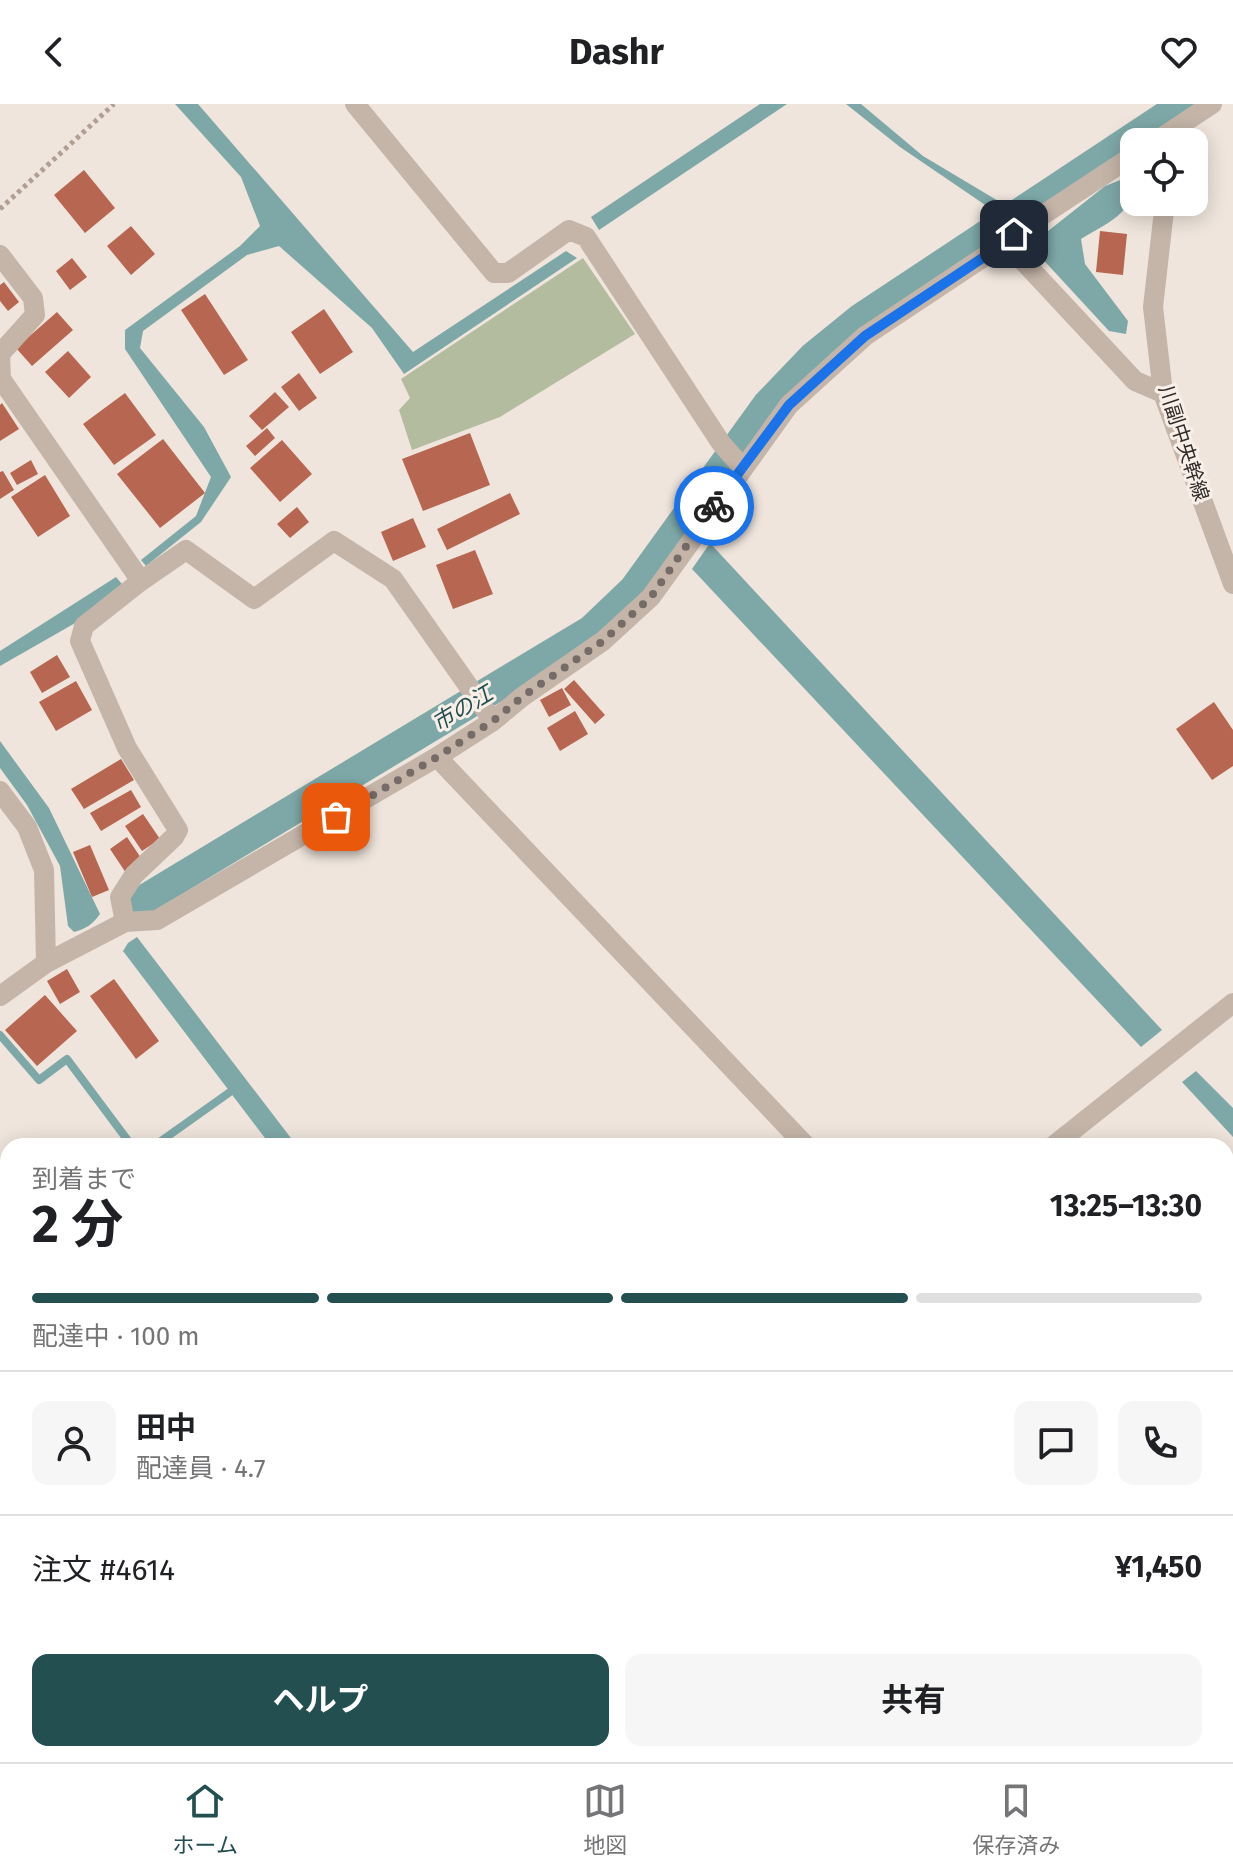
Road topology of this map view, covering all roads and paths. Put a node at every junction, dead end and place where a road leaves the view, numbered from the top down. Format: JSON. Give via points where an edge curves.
{"nodes":[{"id":1,"x":114,"y":104,"type":"edge"},
{"id":2,"x":355,"y":104,"type":"edge"},
{"id":3,"x":1205,"y":107,"type":"edge"},
{"id":4,"x":1175,"y":128,"type":"edge"},
{"id":5,"x":1194,"y":128,"type":"edge"},
{"id":6,"x":1120,"y":164,"type":"edge"},
{"id":7,"x":0,"y":209,"type":"edge"},
{"id":8,"x":1163,"y":216,"type":"edge"},
{"id":9,"x":1006,"y":250,"type":"junction"},
{"id":10,"x":0,"y":255,"type":"edge"},
{"id":11,"x":1163,"y":393,"type":"junction"},
{"id":12,"x":742,"y":467,"type":"junction"},
{"id":13,"x":141,"y":581,"type":"junction"},
{"id":14,"x":1233,"y":584,"type":"edge"},
{"id":15,"x":493,"y":721,"type":"junction"},
{"id":16,"x":437,"y":757,"type":"junction"},
{"id":17,"x":0,"y":791,"type":"edge"},
{"id":18,"x":125,"y":922,"type":"junction"},
{"id":19,"x":46,"y":963,"type":"junction"},
{"id":20,"x":0,"y":996,"type":"edge"},
{"id":21,"x":1233,"y":1003,"type":"edge"},
{"id":22,"x":798,"y":1138,"type":"edge"},
{"id":23,"x":1063,"y":1138,"type":"edge"}],
"edges":[{"from":1,"to":7,"type":"path"},
{"from":2,"to":12,"type":"street","via":[[494,273],[508,273],[569,230],[586,237]]},
{"from":3,"to":4,"type":"street"},
{"from":3,"to":5,"type":"street"},
{"from":6,"to":9,"type":"street","via":[[1014,234]]},
{"from":8,"to":11,"type":"street","name":"川副中央幹線","via":[[1153,307]]},
{"from":9,"to":11,"type":"street","via":[[1024,262],[1135,381]]},
{"from":9,"to":12,"type":"street","via":[[993,251],[865,336],[789,405]]},
{"from":10,"to":13,"type":"street","via":[[33,298],[35,315],[0,354],[1,379]]},
{"from":11,"to":14,"type":"street","name":"川副中央幹線"},
{"from":12,"to":15,"type":"street","via":[[651,597],[603,641]]},
{"from":13,"to":15,"type":"street","via":[[186,550],[254,599],[334,541],[393,579]]},
{"from":13,"to":18,"type":"street","via":[[84,626],[80,641],[127,748],[178,830],[120,897]]},
{"from":15,"to":16,"type":"street"},
{"from":16,"to":18,"type":"street","via":[[157,920]]},
{"from":16,"to":22,"type":"street"},
{"from":17,"to":19,"type":"street","via":[[27,827],[44,870]]},
{"from":18,"to":19,"type":"street"},
{"from":19,"to":20,"type":"street"},
{"from":21,"to":23,"type":"street"}]}
